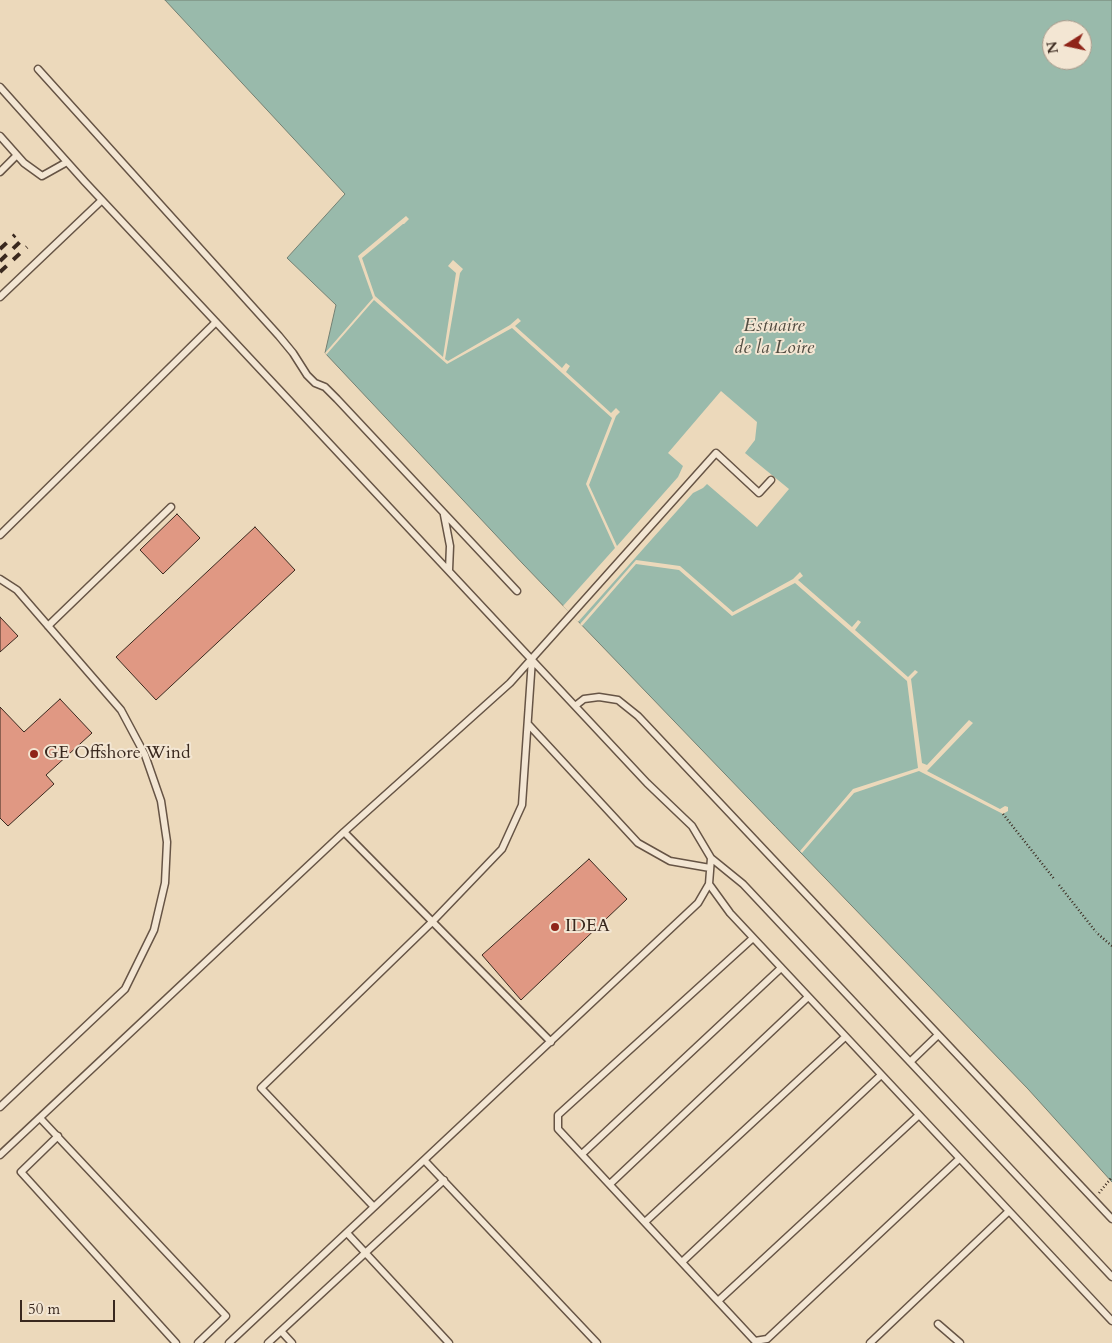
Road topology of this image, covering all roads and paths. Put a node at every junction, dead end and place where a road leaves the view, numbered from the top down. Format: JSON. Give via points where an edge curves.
{"nodes":[{"id":1,"x":38,"y":69,"type":"dead end"},
{"id":2,"x":0,"y":87,"type":"edge"},
{"id":3,"x":0,"y":136,"type":"edge"},
{"id":4,"x":17,"y":155,"type":"junction"},
{"id":5,"x":67,"y":162,"type":"junction"},
{"id":6,"x":0,"y":172,"type":"edge"},
{"id":7,"x":102,"y":200,"type":"junction"},
{"id":8,"x":0,"y":297,"type":"edge"},
{"id":9,"x":216,"y":322,"type":"junction"},
{"id":10,"x":771,"y":480,"type":"dead end"},
{"id":11,"x":171,"y":508,"type":"dead end"},
{"id":12,"x":444,"y":514,"type":"junction"},
{"id":13,"x":0,"y":534,"type":"edge"},
{"id":14,"x":449,"y":570,"type":"junction"},
{"id":15,"x":0,"y":579,"type":"edge"},
{"id":16,"x":517,"y":592,"type":"dead end"},
{"id":17,"x":48,"y":626,"type":"junction"},
{"id":18,"x":532,"y":660,"type":"junction"},
{"id":19,"x":575,"y":706,"type":"junction"},
{"id":20,"x":528,"y":724,"type":"junction"},
{"id":21,"x":1003,"y":814,"type":"dead end"},
{"id":22,"x":344,"y":832,"type":"junction"},
{"id":23,"x":711,"y":858,"type":"junction"},
{"id":24,"x":710,"y":868,"type":"junction"},
{"id":25,"x":1055,"y":880,"type":"dead end"},
{"id":26,"x":709,"y":884,"type":"junction"},
{"id":27,"x":1059,"y":885,"type":"dead end"},
{"id":28,"x":432,"y":922,"type":"junction"},
{"id":29,"x":753,"y":938,"type":"junction"},
{"id":30,"x":1112,"y":946,"type":"edge"},
{"id":31,"x":781,"y":968,"type":"junction"},
{"id":32,"x":808,"y":997,"type":"junction"},
{"id":33,"x":938,"y":1035,"type":"junction"},
{"id":34,"x":846,"y":1037,"type":"junction"},
{"id":35,"x":551,"y":1042,"type":"junction"},
{"id":36,"x":910,"y":1062,"type":"junction"},
{"id":37,"x":881,"y":1075,"type":"junction"},
{"id":38,"x":0,"y":1107,"type":"edge"},
{"id":39,"x":919,"y":1115,"type":"junction"},
{"id":40,"x":40,"y":1118,"type":"junction"},
{"id":41,"x":58,"y":1136,"type":"junction"},
{"id":42,"x":0,"y":1154,"type":"edge"},
{"id":43,"x":582,"y":1154,"type":"junction"},
{"id":44,"x":959,"y":1158,"type":"junction"},
{"id":45,"x":425,"y":1161,"type":"junction"},
{"id":46,"x":1112,"y":1177,"type":"edge"},
{"id":47,"x":444,"y":1180,"type":"junction"},
{"id":48,"x":610,"y":1184,"type":"junction"},
{"id":49,"x":1099,"y":1193,"type":"dead end"},
{"id":50,"x":374,"y":1207,"type":"junction"},
{"id":51,"x":1009,"y":1211,"type":"junction"},
{"id":52,"x":1112,"y":1219,"type":"edge"},
{"id":53,"x":644,"y":1222,"type":"junction"},
{"id":54,"x":347,"y":1233,"type":"junction"},
{"id":55,"x":366,"y":1253,"type":"junction"},
{"id":56,"x":682,"y":1262,"type":"junction"},
{"id":57,"x":1112,"y":1278,"type":"edge"},
{"id":58,"x":718,"y":1302,"type":"junction"},
{"id":59,"x":1112,"y":1322,"type":"edge"},
{"id":60,"x":938,"y":1324,"type":"dead end"},
{"id":61,"x":281,"y":1331,"type":"junction"},
{"id":62,"x":176,"y":1343,"type":"edge"},
{"id":63,"x":198,"y":1343,"type":"edge"},
{"id":64,"x":230,"y":1343,"type":"edge"},
{"id":65,"x":268,"y":1343,"type":"edge"},
{"id":66,"x":292,"y":1343,"type":"edge"},
{"id":67,"x":449,"y":1343,"type":"edge"},
{"id":68,"x":597,"y":1343,"type":"edge"},
{"id":69,"x":870,"y":1343,"type":"edge"},
{"id":70,"x":960,"y":1343,"type":"edge"}],
"edges":[{"from":1,"to":12,"type":"lane","via":[[279,336],[307,376],[337,398]]},
{"from":2,"to":5,"type":"lane"},
{"from":3,"to":4,"type":"lane"},
{"from":4,"to":5,"type":"lane","via":[[42,176]]},
{"from":4,"to":6,"type":"lane"},
{"from":5,"to":7,"type":"lane"},
{"from":7,"to":8,"type":"lane"},
{"from":7,"to":9,"type":"lane"},
{"from":9,"to":13,"type":"lane"},
{"from":9,"to":14,"type":"lane"},
{"from":10,"to":18,"type":"lane","via":[[759,493],[716,453]]},
{"from":11,"to":17,"type":"lane"},
{"from":12,"to":14,"type":"lane","via":[[450,546]]},
{"from":12,"to":16,"type":"lane"},
{"from":14,"to":18,"type":"lane"},
{"from":15,"to":17,"type":"lane","via":[[17,590]]},
{"from":17,"to":38,"type":"lane","via":[[121,710],[145,755],[161,801],[167,842],[165,882],[154,930],[125,989]]},
{"from":18,"to":19,"type":"lane"},
{"from":18,"to":20,"type":"lane"},
{"from":18,"to":22,"type":"lane","via":[[510,684]]},
{"from":19,"to":23,"type":"lane","via":[[692,826]]},
{"from":19,"to":33,"type":"lane","via":[[584,699],[600,697],[618,700],[638,716]]},
{"from":20,"to":24,"type":"lane","via":[[638,843],[670,861]]},
{"from":20,"to":28,"type":"lane","via":[[522,805],[502,849]]},
{"from":21,"to":25,"type":"path"},
{"from":22,"to":28,"type":"lane"},
{"from":22,"to":40,"type":"lane"},
{"from":23,"to":24,"type":"lane"},
{"from":23,"to":36,"type":"lane","via":[[743,884]]},
{"from":24,"to":26,"type":"lane"},
{"from":26,"to":29,"type":"lane","via":[[730,914]]},
{"from":26,"to":35,"type":"lane","via":[[698,903]]},
{"from":27,"to":30,"type":"path","via":[[1097,933]]},
{"from":28,"to":35,"type":"lane"},
{"from":28,"to":50,"type":"lane","via":[[261,1088]]},
{"from":29,"to":31,"type":"lane"},
{"from":29,"to":43,"type":"lane","via":[[558,1115],[558,1129]]},
{"from":31,"to":32,"type":"lane"},
{"from":31,"to":43,"type":"lane"},
{"from":32,"to":34,"type":"lane"},
{"from":32,"to":48,"type":"lane"},
{"from":33,"to":36,"type":"lane"},
{"from":33,"to":52,"type":"lane"},
{"from":34,"to":37,"type":"lane"},
{"from":34,"to":53,"type":"lane"},
{"from":35,"to":45,"type":"lane"},
{"from":36,"to":57,"type":"lane"},
{"from":37,"to":39,"type":"lane"},
{"from":37,"to":56,"type":"lane"},
{"from":39,"to":44,"type":"lane"},
{"from":39,"to":58,"type":"lane"},
{"from":40,"to":41,"type":"lane"},
{"from":40,"to":42,"type":"lane"},
{"from":41,"to":62,"type":"lane","via":[[21,1172]]},
{"from":41,"to":63,"type":"lane","via":[[226,1316]]},
{"from":43,"to":48,"type":"lane"},
{"from":44,"to":51,"type":"lane"},
{"from":44,"to":58,"type":"lane","via":[[767,1339],[755,1341]]},
{"from":45,"to":47,"type":"lane"},
{"from":45,"to":50,"type":"lane"},
{"from":46,"to":49,"type":"path"},
{"from":47,"to":55,"type":"lane"},
{"from":47,"to":68,"type":"lane"},
{"from":48,"to":53,"type":"lane"},
{"from":50,"to":54,"type":"lane"},
{"from":51,"to":59,"type":"lane"},
{"from":51,"to":69,"type":"lane"},
{"from":53,"to":56,"type":"lane"},
{"from":54,"to":55,"type":"lane"},
{"from":54,"to":64,"type":"lane"},
{"from":55,"to":61,"type":"lane"},
{"from":55,"to":67,"type":"lane"},
{"from":56,"to":58,"type":"lane"},
{"from":60,"to":70,"type":"lane"},
{"from":61,"to":65,"type":"lane"},
{"from":61,"to":66,"type":"lane"}]}
